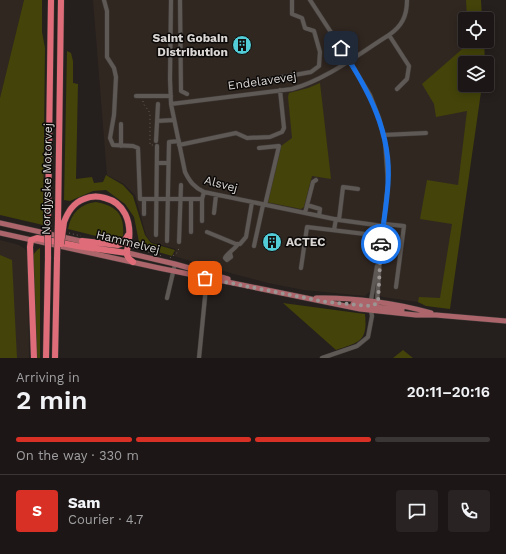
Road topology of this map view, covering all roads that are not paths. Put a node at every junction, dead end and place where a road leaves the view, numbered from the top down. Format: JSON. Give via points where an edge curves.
{"nodes":[{"id":1,"x":51,"y":0,"type":"edge"},
{"id":2,"x":60,"y":0,"type":"edge"},
{"id":3,"x":104,"y":0,"type":"edge"},
{"id":4,"x":171,"y":0,"type":"edge"},
{"id":5,"x":180,"y":0,"type":"edge"},
{"id":6,"x":292,"y":0,"type":"edge"},
{"id":7,"x":310,"y":0,"type":"edge"},
{"id":8,"x":408,"y":0,"type":"edge"},
{"id":9,"x":389,"y":35,"type":"junction"},
{"id":10,"x":349,"y":60,"type":"junction"},
{"id":11,"x":260,"y":80,"type":"dead end"},
{"id":12,"x":397,"y":89,"type":"dead end"},
{"id":13,"x":280,"y":90,"type":"junction"},
{"id":14,"x":187,"y":94,"type":"dead end"},
{"id":15,"x":136,"y":96,"type":"dead end"},
{"id":16,"x":171,"y":96,"type":"junction"},
{"id":17,"x":158,"y":104,"type":"dead end"},
{"id":18,"x":171,"y":104,"type":"junction"},
{"id":19,"x":174,"y":120,"type":"junction"},
{"id":20,"x":157,"y":121,"type":"junction"},
{"id":21,"x":121,"y":124,"type":"dead end"},
{"id":22,"x":426,"y":132,"type":"dead end"},
{"id":23,"x":383,"y":135,"type":"junction"},
{"id":24,"x":156,"y":141,"type":"dead end"},
{"id":25,"x":179,"y":143,"type":"junction"},
{"id":26,"x":121,"y":146,"type":"junction"},
{"id":27,"x":157,"y":146,"type":"dead end"},
{"id":28,"x":259,"y":148,"type":"dead end"},
{"id":29,"x":157,"y":163,"type":"junction"},
{"id":30,"x":168,"y":163,"type":"junction"},
{"id":31,"x":316,"y":180,"type":"dead end"},
{"id":32,"x":180,"y":185,"type":"dead end"},
{"id":33,"x":358,"y":189,"type":"dead end"},
{"id":34,"x":204,"y":192,"type":"junction"},
{"id":35,"x":216,"y":195,"type":"junction"},
{"id":36,"x":144,"y":199,"type":"junction"},
{"id":37,"x":156,"y":199,"type":"junction"},
{"id":38,"x":180,"y":199,"type":"junction"},
{"id":39,"x":191,"y":199,"type":"junction"},
{"id":40,"x":202,"y":199,"type":"junction"},
{"id":41,"x":168,"y":200,"type":"junction"},
{"id":42,"x":252,"y":202,"type":"junction"},
{"id":43,"x":264,"y":205,"type":"junction"},
{"id":44,"x":307,"y":205,"type":"junction"},
{"id":45,"x":214,"y":213,"type":"dead end"},
{"id":46,"x":305,"y":213,"type":"junction"},
{"id":47,"x":144,"y":214,"type":"dead end"},
{"id":48,"x":319,"y":216,"type":"junction"},
{"id":49,"x":337,"y":220,"type":"junction"},
{"id":50,"x":61,"y":221,"type":"junction"},
{"id":51,"x":202,"y":221,"type":"dead end"},
{"id":52,"x":354,"y":222,"type":"junction"},
{"id":53,"x":0,"y":223,"type":"edge"},
{"id":54,"x":383,"y":225,"type":"junction"},
{"id":55,"x":0,"y":227,"type":"edge"},
{"id":56,"x":334,"y":230,"type":"junction"},
{"id":57,"x":41,"y":232,"type":"junction"},
{"id":58,"x":130,"y":232,"type":"junction"},
{"id":59,"x":191,"y":232,"type":"dead end"},
{"id":60,"x":207,"y":232,"type":"dead end"},
{"id":61,"x":353,"y":232,"type":"junction"},
{"id":62,"x":0,"y":233,"type":"edge"},
{"id":63,"x":156,"y":236,"type":"dead end"},
{"id":64,"x":31,"y":240,"type":"junction"},
{"id":65,"x":82,"y":241,"type":"junction"},
{"id":66,"x":167,"y":241,"type":"dead end"},
{"id":67,"x":180,"y":242,"type":"road end"},
{"id":68,"x":238,"y":244,"type":"junction"},
{"id":69,"x":254,"y":246,"type":"dead end"},
{"id":70,"x":367,"y":252,"type":"dead end"},
{"id":71,"x":126,"y":253,"type":"junction"},
{"id":72,"x":230,"y":253,"type":"dead end"},
{"id":73,"x":133,"y":262,"type":"junction"},
{"id":74,"x":175,"y":264,"type":"junction"},
{"id":75,"x":301,"y":268,"type":"dead end"},
{"id":76,"x":173,"y":271,"type":"junction"},
{"id":77,"x":250,"y":286,"type":"junction"},
{"id":78,"x":206,"y":287,"type":"dead end"},
{"id":79,"x":396,"y":287,"type":"dead end"},
{"id":80,"x":167,"y":298,"type":"dead end"},
{"id":81,"x":308,"y":298,"type":"junction"},
{"id":82,"x":373,"y":306,"type":"junction"},
{"id":83,"x":436,"y":315,"type":"junction"},
{"id":84,"x":506,"y":321,"type":"edge"},
{"id":85,"x":34,"y":358,"type":"edge"},
{"id":86,"x":46,"y":358,"type":"edge"},
{"id":87,"x":56,"y":358,"type":"edge"},
{"id":88,"x":199,"y":358,"type":"edge"},
{"id":89,"x":322,"y":358,"type":"edge"}],
"edges":[{"from":1,"to":86,"type":"highway","name":"Nordjyske Motorvej","bridge":true},
{"from":2,"to":50,"type":"highway","name":"Nordjyske Motorvej"},
{"from":3,"to":26,"type":"street","via":[[107,11],[107,57],[116,77],[110,138],[113,145]]},
{"from":4,"to":16,"type":"street","name":"Alsvej"},
{"from":5,"to":14,"type":"street","via":[[181,91]]},
{"from":6,"to":11,"type":"street","via":[[292,14],[302,18],[304,28],[314,31],[320,52],[319,66],[311,72]]},
{"from":7,"to":10,"type":"street"},
{"from":8,"to":9,"type":"street","name":"Endelavevej","via":[[403,22]]},
{"from":9,"to":10,"type":"street","name":"Endelavevej"},
{"from":9,"to":12,"type":"street","via":[[409,66],[407,79]]},
{"from":10,"to":13,"type":"street","name":"Endelavevej","via":[[314,82]]},
{"from":10,"to":23,"type":"street","via":[[370,95]]},
{"from":13,"to":18,"type":"street","name":"Endelavevej"},
{"from":13,"to":25,"type":"street","via":[[284,128],[282,132],[247,138],[236,133]]},
{"from":15,"to":16,"type":"street"},
{"from":16,"to":18,"type":"street","name":"Alsvej"},
{"from":17,"to":20,"type":"street"},
{"from":18,"to":19,"type":"street","name":"Alsvej"},
{"from":19,"to":20,"type":"street"},
{"from":19,"to":25,"type":"street","name":"Alsvej"},
{"from":20,"to":24,"type":"street"},
{"from":21,"to":26,"type":"street"},
{"from":22,"to":23,"type":"street"},
{"from":23,"to":54,"type":"street","via":[[388,164]]},
{"from":25,"to":30,"type":"street","via":[[169,142]]},
{"from":25,"to":34,"type":"street","name":"Alsvej","via":[[189,180]]},
{"from":26,"to":36,"type":"street","via":[[138,148],[138,194],[140,199]]},
{"from":27,"to":29,"type":"street"},
{"from":28,"to":43,"type":"street","via":[[279,146]]},
{"from":29,"to":30,"type":"street"},
{"from":29,"to":37,"type":"street"},
{"from":30,"to":41,"type":"street"},
{"from":31,"to":44,"type":"street","via":[[313,182]]},
{"from":32,"to":38,"type":"street"},
{"from":33,"to":49,"type":"street","via":[[343,187]]},
{"from":34,"to":35,"type":"street","name":"Alsvej"},
{"from":34,"to":40,"type":"street"},
{"from":35,"to":42,"type":"street","name":"Alsvej"},
{"from":35,"to":45,"type":"street"},
{"from":36,"to":37,"type":"street"},
{"from":36,"to":47,"type":"street"},
{"from":37,"to":41,"type":"street"},
{"from":37,"to":63,"type":"street"},
{"from":38,"to":39,"type":"street"},
{"from":38,"to":41,"type":"street"},
{"from":38,"to":67,"type":"street"},
{"from":39,"to":40,"type":"street"},
{"from":39,"to":59,"type":"street"},
{"from":40,"to":51,"type":"street"},
{"from":41,"to":66,"type":"street"},
{"from":42,"to":43,"type":"street","name":"Alsvej"},
{"from":42,"to":68,"type":"street","via":[[246,237]]},
{"from":43,"to":46,"type":"street","name":"Alsvej"},
{"from":43,"to":69,"type":"street"},
{"from":44,"to":46,"type":"street"},
{"from":44,"to":48,"type":"street","via":[[320,209]]},
{"from":46,"to":48,"type":"street","name":"Alsvej"},
{"from":48,"to":49,"type":"street","name":"Alsvej"},
{"from":49,"to":52,"type":"street","name":"Alsvej"},
{"from":49,"to":56,"type":"street"},
{"from":50,"to":58,"type":"highway","via":[[79,201],[100,197],[110,199],[119,205],[125,212]]},
{"from":50,"to":87,"type":"highway","bridge":true},
{"from":52,"to":54,"type":"street","name":"Alsvej"},
{"from":52,"to":61,"type":"street"},
{"from":53,"to":57,"type":"main road","name":"Hammelvej"},
{"from":54,"to":79,"type":"street","name":"Alsvej","via":[[404,226]]},
{"from":54,"to":82,"type":"street"},
{"from":55,"to":57,"type":"main road"},
{"from":56,"to":61,"type":"street"},
{"from":56,"to":75,"type":"street","via":[[307,227]]},
{"from":57,"to":65,"type":"main road","name":"Hammelvej"},
{"from":58,"to":65,"type":"highway","via":[[121,245]]},
{"from":58,"to":71,"type":"highway"},
{"from":60,"to":68,"type":"street"},
{"from":61,"to":70,"type":"street","via":[[364,234],[368,241]]},
{"from":62,"to":64,"type":"main road","name":"Hammelvej"},
{"from":64,"to":71,"type":"highway","via":[[37,238]]},
{"from":64,"to":73,"type":"main road","name":"Hammelvej"},
{"from":64,"to":85,"type":"highway"},
{"from":65,"to":71,"type":"main road","name":"Hammelvej"},
{"from":68,"to":72,"type":"street"},
{"from":71,"to":73,"type":"highway"},
{"from":71,"to":74,"type":"main road","name":"Hammelvej"},
{"from":73,"to":76,"type":"main road","name":"Hammelvej"},
{"from":74,"to":76,"type":"street"},
{"from":74,"to":77,"type":"main road","name":"Hammelvej"},
{"from":76,"to":77,"type":"main road","name":"Hammelvej"},
{"from":76,"to":80,"type":"street"},
{"from":77,"to":81,"type":"main road","name":"Hammelvej"},
{"from":78,"to":88,"type":"street"},
{"from":81,"to":82,"type":"main road","name":"Hammelvej"},
{"from":81,"to":82,"type":"main road","name":"Hammelvej"},
{"from":82,"to":83,"type":"main road","name":"Hammelvej"},
{"from":82,"to":83,"type":"main road","name":"Hammelvej","via":[[416,315]]},
{"from":82,"to":89,"type":"street","via":[[368,337],[364,342]]},
{"from":83,"to":84,"type":"main road","name":"Hammelvej"}]}
